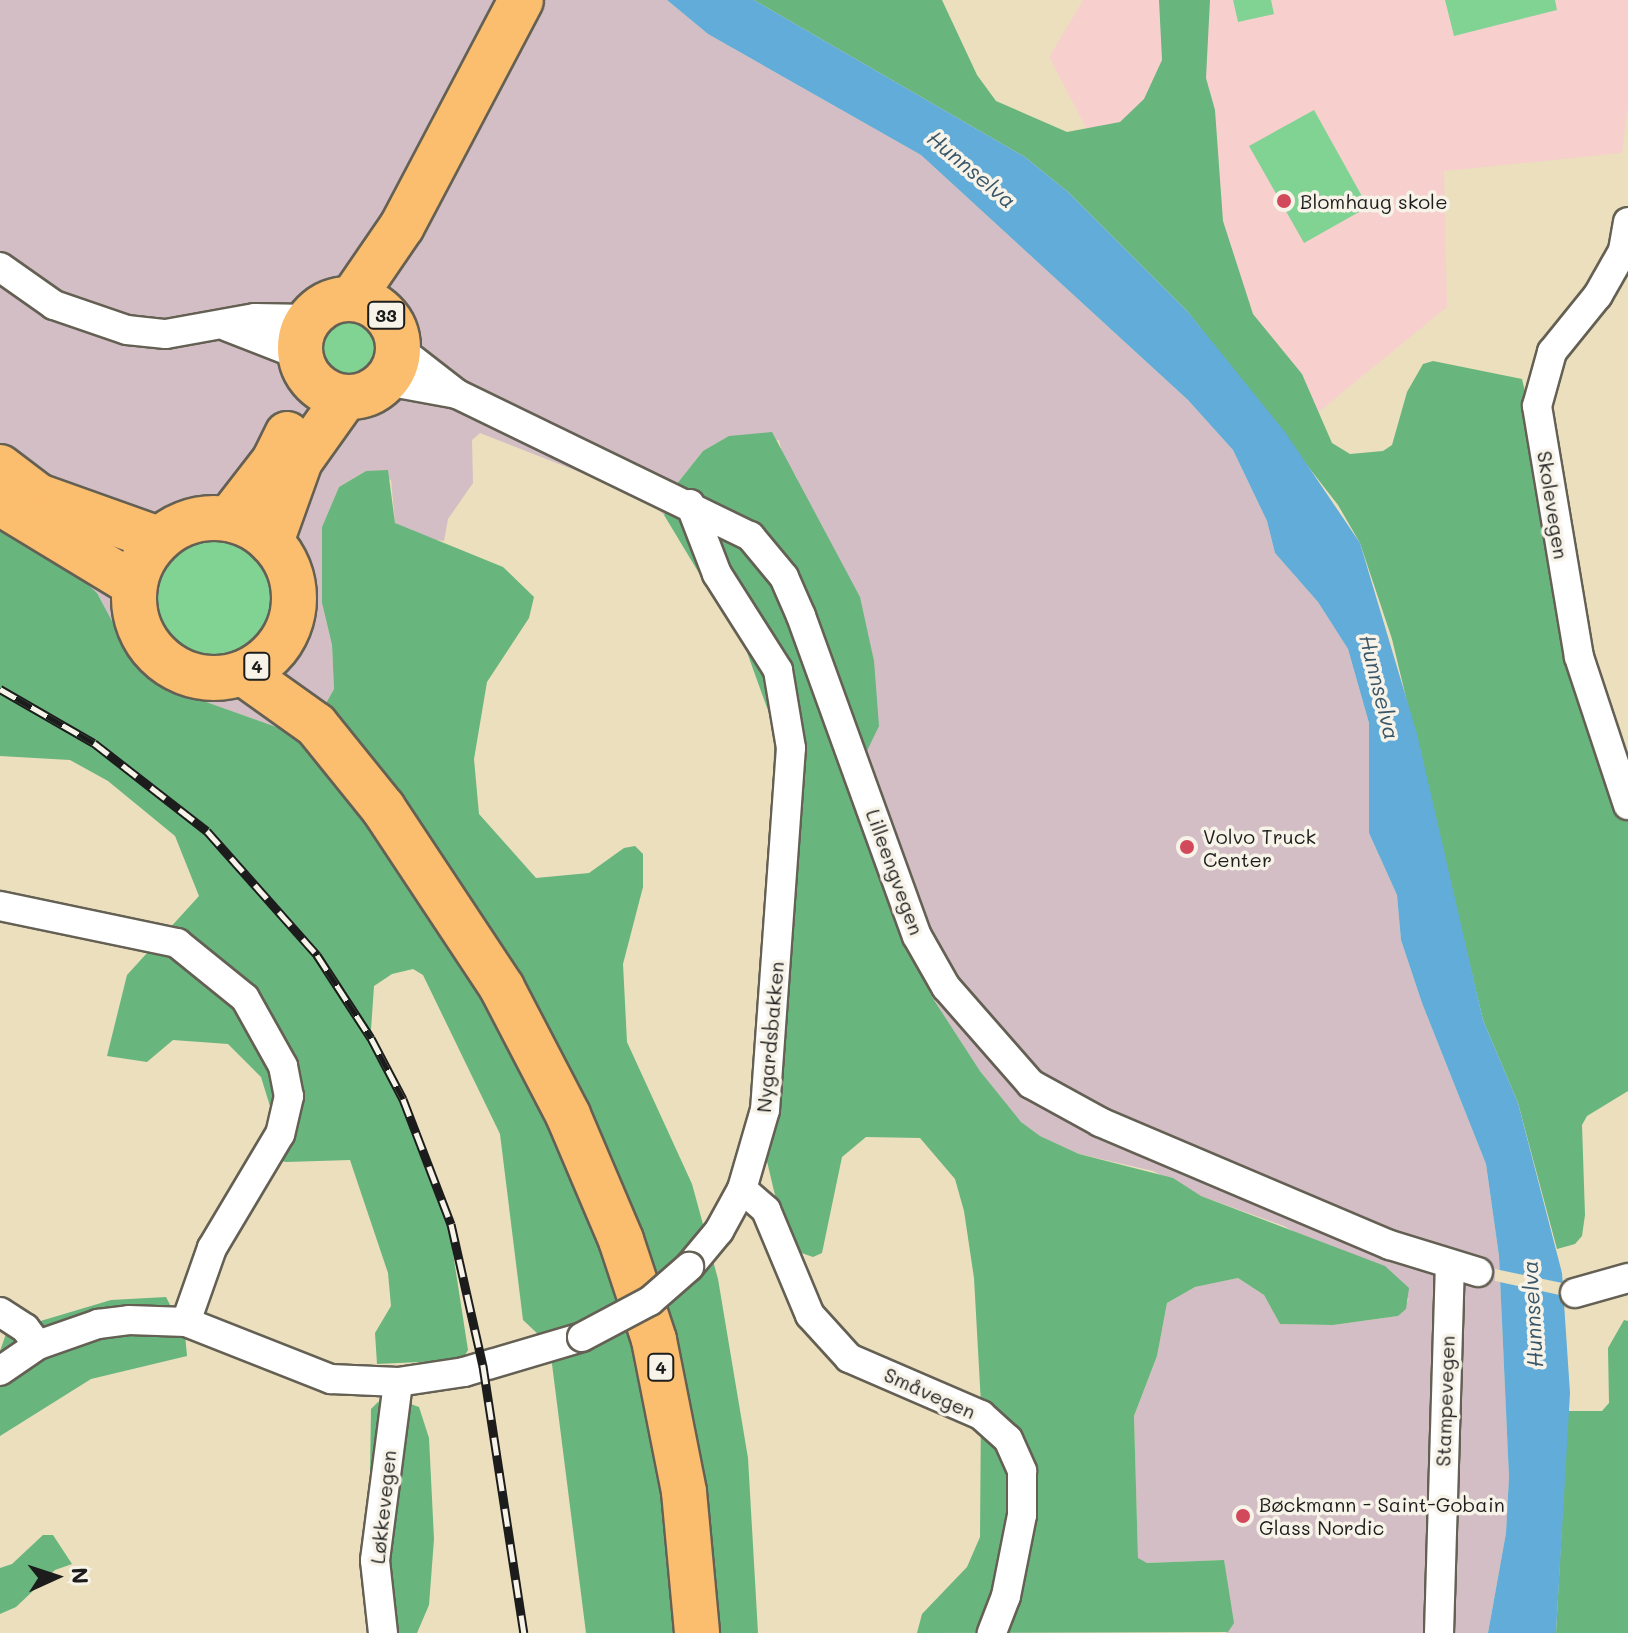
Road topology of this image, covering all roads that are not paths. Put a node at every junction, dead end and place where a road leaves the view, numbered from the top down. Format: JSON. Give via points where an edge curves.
{"nodes":[{"id":1,"x":520,"y":0,"type":"edge"},
{"id":2,"x":1628,"y":222,"type":"edge"},
{"id":3,"x":1626,"y":252,"type":"edge"},
{"id":4,"x":0,"y":267,"type":"edge"},
{"id":5,"x":380,"y":335,"type":"junction"},
{"id":6,"x":317,"y":363,"type":"junction"},
{"id":7,"x":0,"y":467,"type":"edge"},
{"id":8,"x":0,"y":503,"type":"edge"},
{"id":9,"x":690,"y":504,"type":"junction"},
{"id":10,"x":229,"y":519,"type":"junction"},
{"id":11,"x":159,"y":539,"type":"junction"},
{"id":12,"x":271,"y":542,"type":"junction"},
{"id":13,"x":134,"y":584,"type":"junction"},
{"id":14,"x":284,"y":639,"type":"junction"},
{"id":15,"x":243,"y":673,"type":"junction"},
{"id":16,"x":316,"y":725,"type":"junction"},
{"id":17,"x":1628,"y":802,"type":"edge"},
{"id":18,"x":0,"y":906,"type":"edge"},
{"id":19,"x":742,"y":1189,"type":"junction"},
{"id":20,"x":1450,"y":1266,"type":"junction"},
{"id":21,"x":1478,"y":1272,"type":"dead end"},
{"id":22,"x":1628,"y":1278,"type":"edge"},
{"id":23,"x":1575,"y":1293,"type":"dead end"},
{"id":24,"x":0,"y":1312,"type":"edge"},
{"id":25,"x":186,"y":1322,"type":"junction"},
{"id":26,"x":38,"y":1345,"type":"junction"},
{"id":27,"x":0,"y":1371,"type":"edge"},
{"id":28,"x":398,"y":1382,"type":"junction"},
{"id":29,"x":383,"y":1633,"type":"edge"},
{"id":30,"x":697,"y":1633,"type":"edge"},
{"id":31,"x":992,"y":1633,"type":"edge"},
{"id":32,"x":1439,"y":1633,"type":"edge"}],
"edges":[{"from":1,"to":5,"type":"main road","number":"33","via":[[402,226]]},
{"from":2,"to":3,"type":"street","name":"Skolevegen"},
{"from":3,"to":17,"type":"street","name":"Skolevegen","via":[[1552,352],[1537,406],[1579,657]]},
{"from":4,"to":6,"type":"street","via":[[54,305],[127,330],[166,334],[228,327],[255,318]]},
{"from":5,"to":6,"type":"main road","number":"33","via":[[330,303]]},
{"from":5,"to":6,"type":"main road","via":[[370,394]]},
{"from":5,"to":9,"type":"street","name":"Lilleengvegen","via":[[457,394]]},
{"from":6,"to":10,"type":"main road","via":[[274,461]]},
{"from":6,"to":12,"type":"main road","number":"33","via":[[300,461]]},
{"from":7,"to":11,"type":"main road","via":[[38,496]]},
{"from":8,"to":13,"type":"main road"},
{"from":9,"to":19,"type":"street","name":"Nygardsbakken","via":[[717,574],[778,670],[791,748],[770,1081]]},
{"from":9,"to":20,"type":"street","name":"Lilleengvegen","via":[[750,536],[784,577],[852,746],[917,936],[946,987],[993,1046],[1031,1084],[1100,1122]]},
{"from":10,"to":11,"type":"main road","via":[[199,519]]},
{"from":10,"to":12,"type":"main road"},
{"from":11,"to":13,"type":"main road"},
{"from":12,"to":14,"type":"main road","number":"4","via":[[284,558],[293,588],[292,620]]},
{"from":13,"to":15,"type":"main road","number":"4","via":[[140,632],[163,660],[195,677]]},
{"from":14,"to":15,"type":"main road","number":"4","via":[[260,665]]},
{"from":14,"to":16,"type":"main road","number":"4"},
{"from":15,"to":16,"type":"main road","number":"4"},
{"from":16,"to":30,"type":"main road","number":"4","via":[[403,836],[482,955],[590,1163],[641,1295],[665,1383],[689,1531]]},
{"from":18,"to":25,"type":"street","via":[[177,943],[245,998],[283,1066],[289,1096],[280,1134],[212,1248]]},
{"from":19,"to":28,"type":"street","name":"Nygardsbakken","bridge":true,"via":[[719,1231],[650,1301],[582,1337],[464,1372]]},
{"from":19,"to":31,"type":"street","name":"Småvegen","via":[[766,1210],[810,1315],[849,1358],[981,1415],[1008,1439],[1022,1471],[1022,1515],[1006,1596]]},
{"from":20,"to":21,"type":"street","name":"Lilleengvegen"},
{"from":20,"to":32,"type":"street","name":"Stampevegen"},
{"from":22,"to":23,"type":"street"},
{"from":24,"to":26,"type":"street","via":[[25,1328]]},
{"from":25,"to":26,"type":"street","name":"Nygardsbakken","via":[[98,1324]]},
{"from":25,"to":28,"type":"street","name":"Nygardsbakken","via":[[331,1379]]},
{"from":26,"to":27,"type":"street","name":"Nygardsbakken"},
{"from":28,"to":29,"type":"street","name":"Løkkevegen","via":[[375,1560]]}]}
